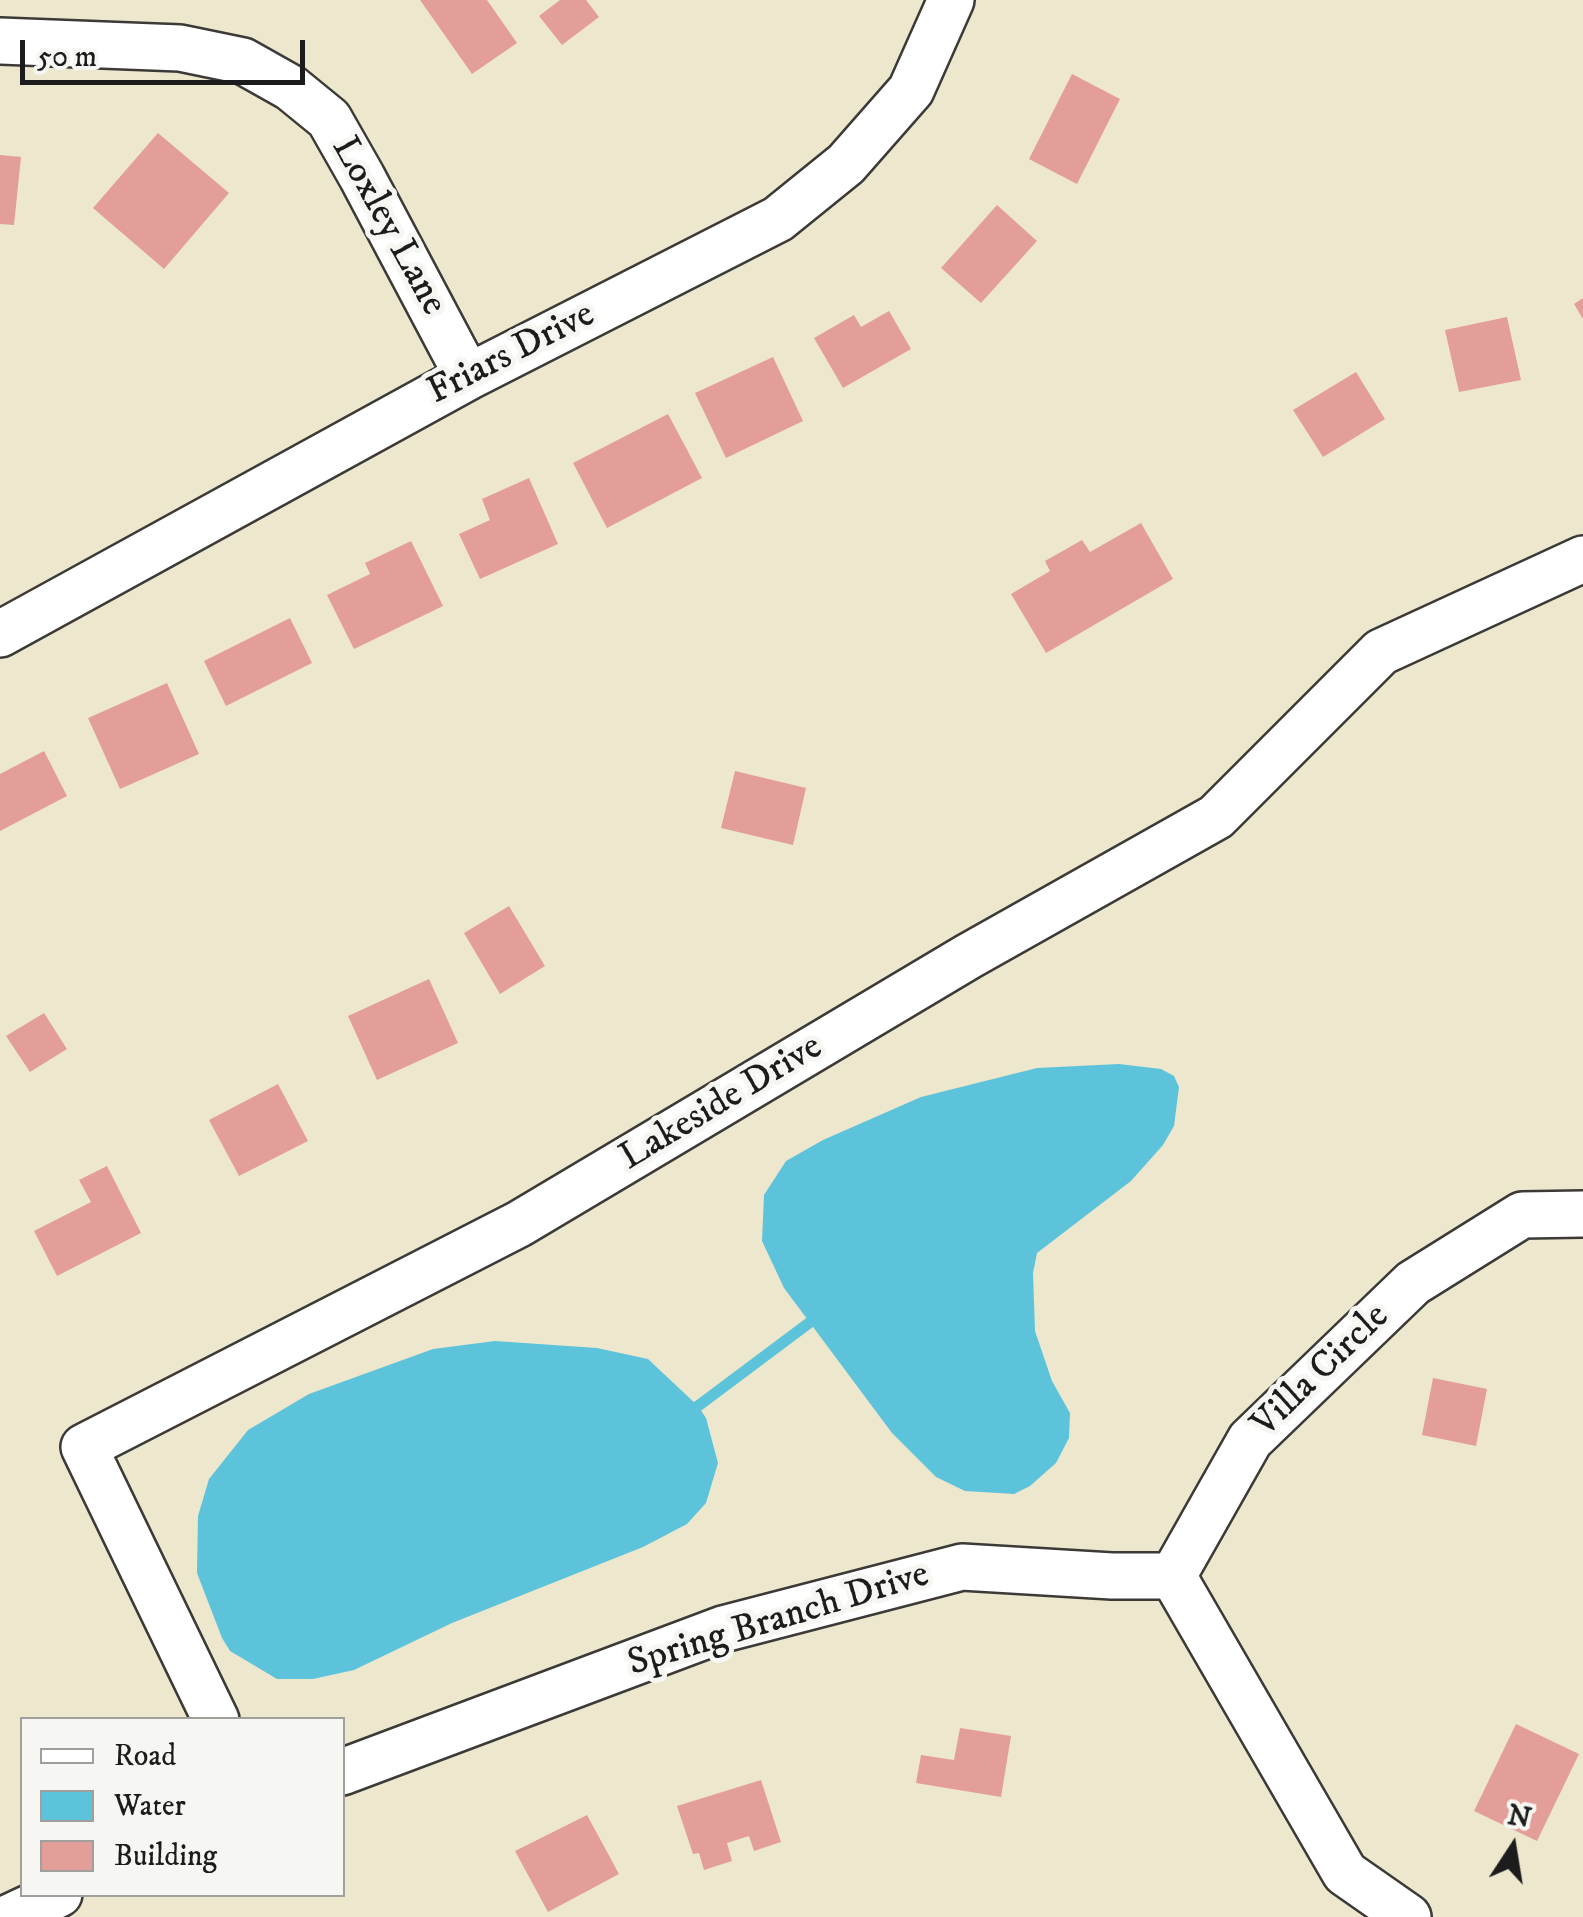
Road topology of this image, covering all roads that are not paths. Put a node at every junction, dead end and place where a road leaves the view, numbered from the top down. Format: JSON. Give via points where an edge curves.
{"nodes":[{"id":1,"x":952,"y":0,"type":"edge"},
{"id":2,"x":0,"y":41,"type":"edge"},
{"id":3,"x":468,"y":377,"type":"junction"},
{"id":4,"x":1583,"y":559,"type":"edge"},
{"id":5,"x":0,"y":634,"type":"edge"},
{"id":6,"x":1583,"y":1214,"type":"edge"},
{"id":7,"x":1173,"y":1576,"type":"junction"},
{"id":8,"x":215,"y":1717,"type":"edge"},
{"id":9,"x":345,"y":1771,"type":"edge"},
{"id":10,"x":53,"y":1897,"type":"edge"},
{"id":11,"x":10,"y":1917,"type":"edge"},
{"id":12,"x":1408,"y":1917,"type":"edge"}],
"edges":[{"from":1,"to":3,"type":"street","name":"Friars Drive","via":[[911,90],[846,164],[778,219]]},
{"from":2,"to":3,"type":"street","name":"Loxley Lane","via":[[180,48],[243,61],[291,88],[329,119]]},
{"from":3,"to":5,"type":"street","name":"Friars Drive"},
{"from":4,"to":8,"type":"street","name":"Lakeside Drive","via":[[1381,652],[1216,817],[519,1224],[84,1447]]},
{"from":6,"to":7,"type":"street","name":"Villa Circle","via":[[1522,1216],[1413,1284],[1250,1440]]},
{"from":7,"to":9,"type":"street","name":"Spring Branch Drive","via":[[962,1566],[723,1629]]},
{"from":7,"to":12,"type":"street","via":[[1345,1873]]},
{"from":10,"to":11,"type":"street"}]}
